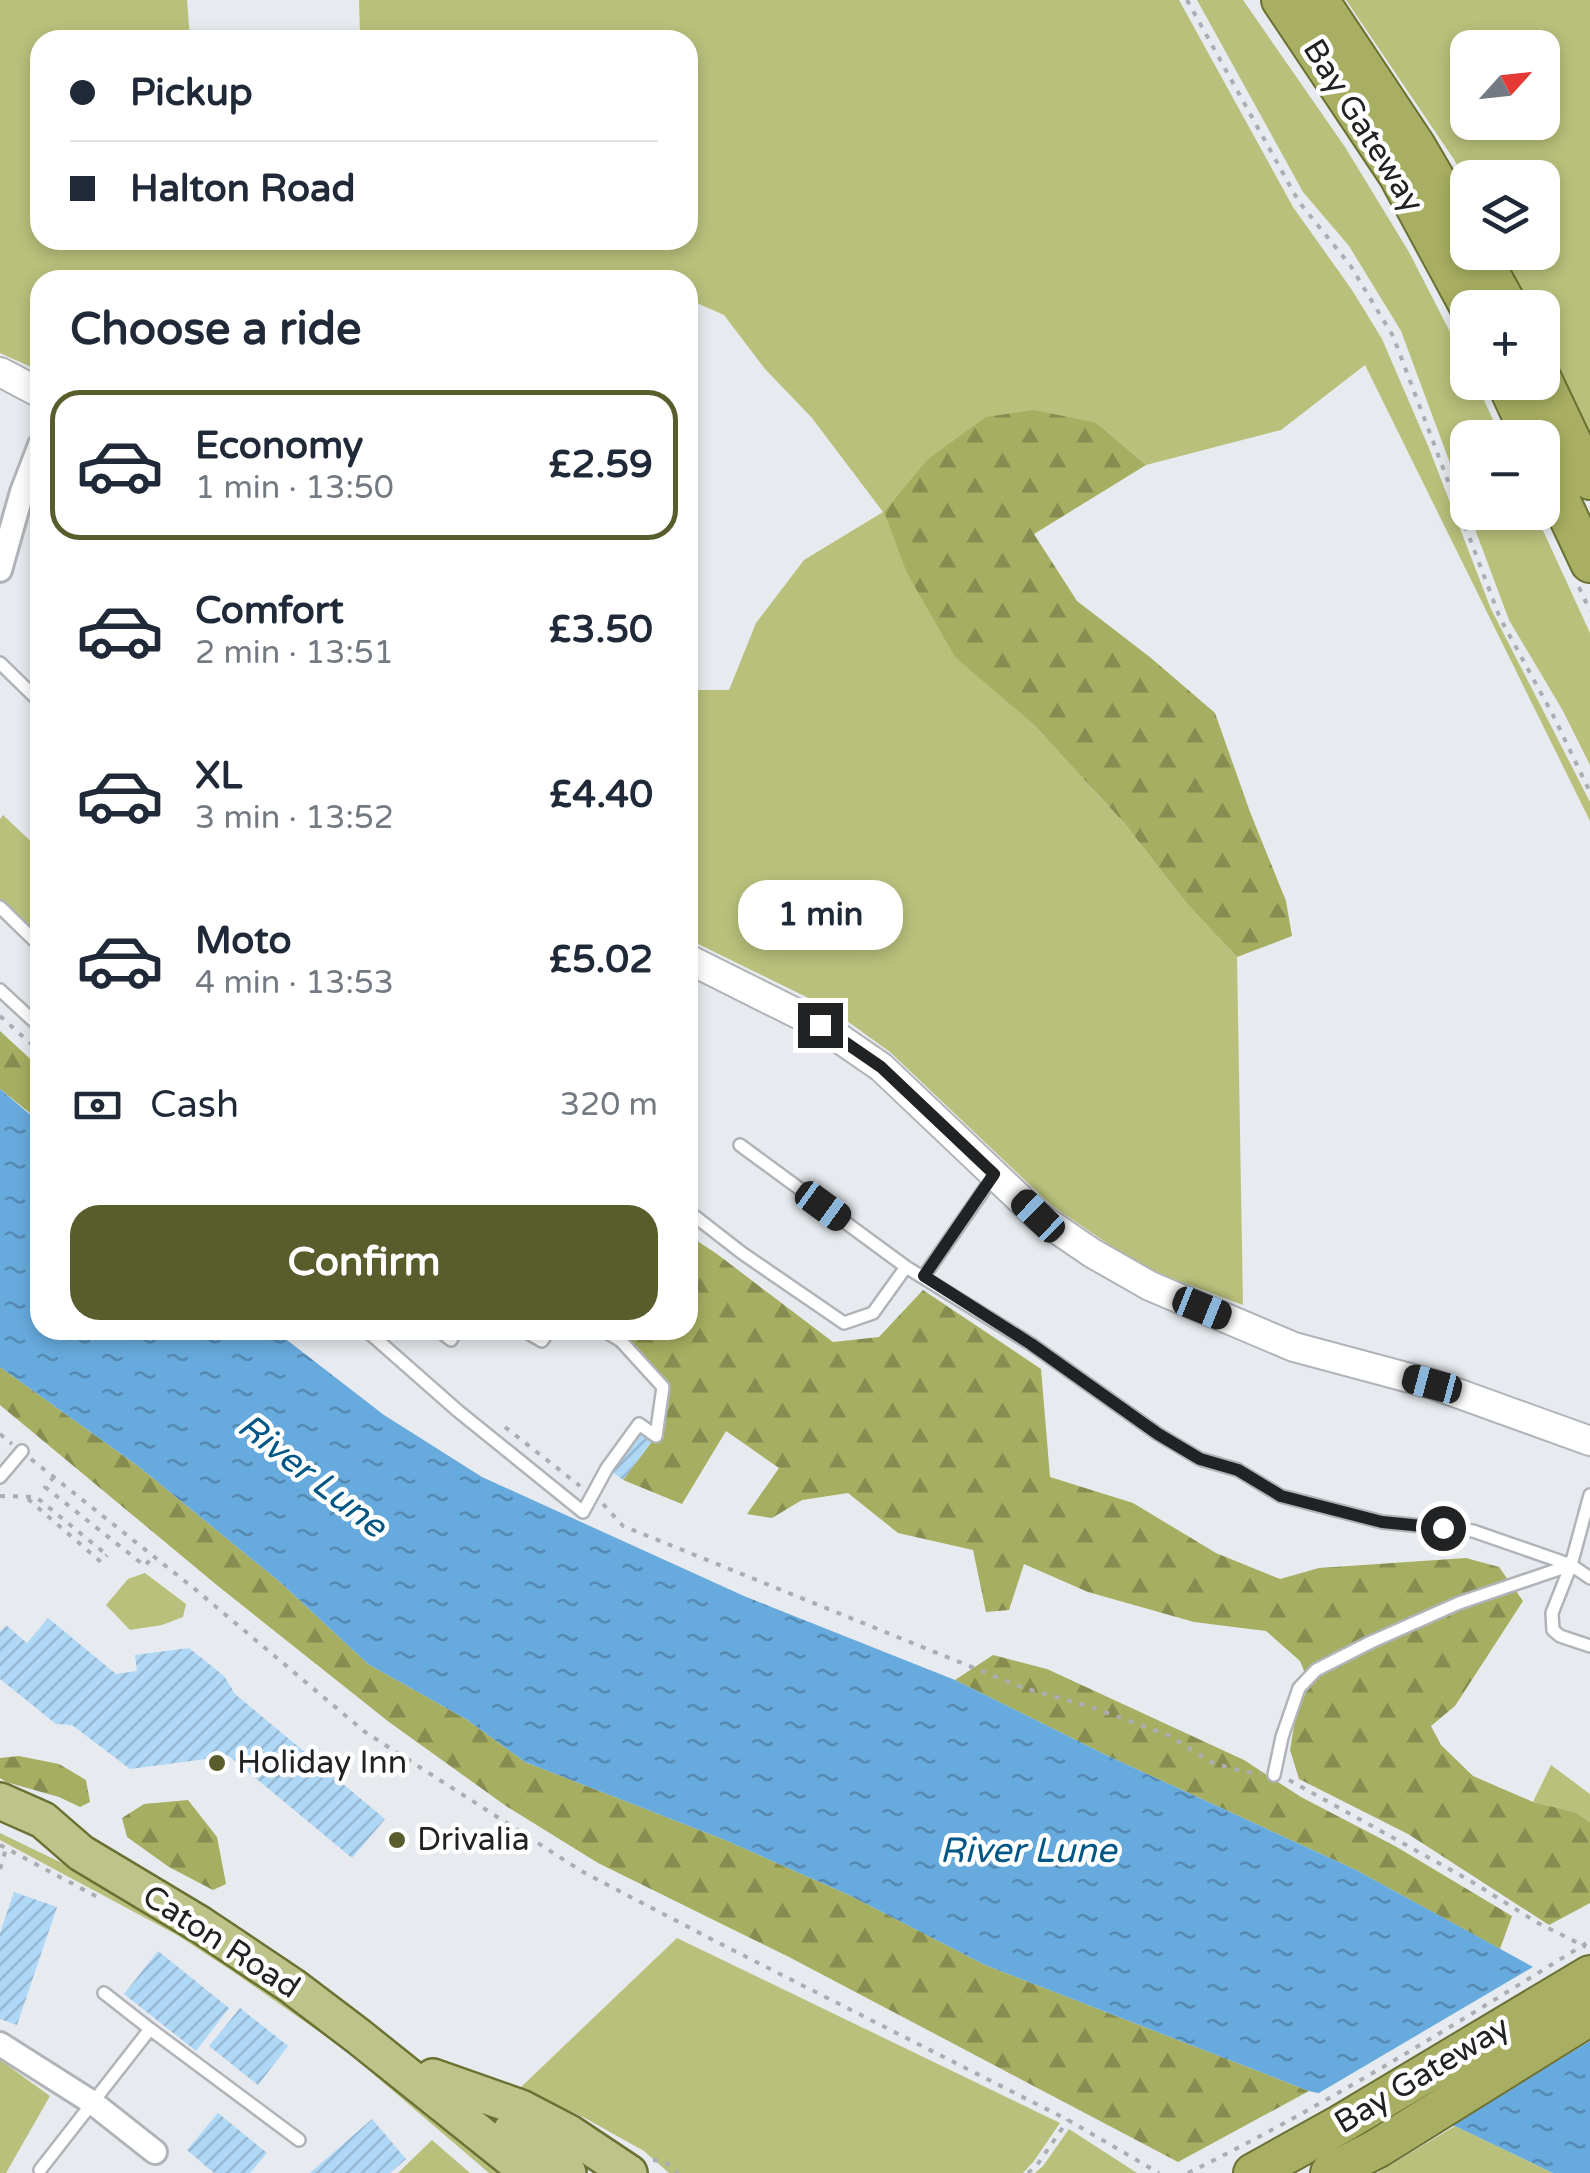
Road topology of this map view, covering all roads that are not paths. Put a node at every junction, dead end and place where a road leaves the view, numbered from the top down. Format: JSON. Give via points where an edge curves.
{"nodes":[{"id":1,"x":1281,"y":0,"type":"edge"},
{"id":2,"x":1319,"y":0,"type":"edge"},
{"id":3,"x":1450,"y":204,"type":"edge"},
{"id":4,"x":1460,"y":290,"type":"edge"},
{"id":5,"x":0,"y":372,"type":"edge"},
{"id":6,"x":30,"y":387,"type":"edge"},
{"id":7,"x":1552,"y":400,"type":"edge"},
{"id":8,"x":30,"y":472,"type":"edge"},
{"id":9,"x":1590,"y":480,"type":"edge"},
{"id":10,"x":1560,"y":499,"type":"edge"},
{"id":11,"x":1590,"y":563,"type":"edge"},
{"id":12,"x":0,"y":570,"type":"edge"},
{"id":13,"x":0,"y":663,"type":"edge"},
{"id":14,"x":30,"y":692,"type":"edge"},
{"id":15,"x":0,"y":907,"type":"edge"},
{"id":16,"x":30,"y":936,"type":"edge"},
{"id":17,"x":698,"y":964,"type":"edge"},
{"id":18,"x":0,"y":990,"type":"edge"},
{"id":19,"x":30,"y":1018,"type":"edge"},
{"id":20,"x":740,"y":1145,"type":"dead end"},
{"id":21,"x":994,"y":1174,"type":"junction"},
{"id":22,"x":698,"y":1219,"type":"edge"},
{"id":23,"x":906,"y":1267,"type":"junction"},
{"id":24,"x":924,"y":1276,"type":"junction"},
{"id":25,"x":377,"y":1340,"type":"edge"},
{"id":26,"x":619,"y":1340,"type":"edge"},
{"id":27,"x":1590,"y":1441,"type":"edge"},
{"id":28,"x":22,"y":1451,"type":"road end"},
{"id":29,"x":0,"y":1478,"type":"edge"},
{"id":30,"x":1590,"y":1495,"type":"edge"},
{"id":31,"x":1571,"y":1565,"type":"junction"},
{"id":32,"x":1590,"y":1578,"type":"edge"},
{"id":33,"x":1590,"y":1646,"type":"edge"},
{"id":34,"x":1274,"y":1774,"type":"road end"},
{"id":35,"x":0,"y":1801,"type":"edge"},
{"id":36,"x":2,"y":1840,"type":"edge"},
{"id":37,"x":80,"y":1853,"type":"junction"},
{"id":38,"x":1585,"y":1988,"type":"edge"},
{"id":39,"x":104,"y":1993,"type":"dead end"},
{"id":40,"x":150,"y":2029,"type":"junction"},
{"id":41,"x":358,"y":2036,"type":"junction"},
{"id":42,"x":0,"y":2044,"type":"edge"},
{"id":43,"x":434,"y":2077,"type":"junction"},
{"id":44,"x":93,"y":2103,"type":"junction"},
{"id":45,"x":299,"y":2140,"type":"dead end"},
{"id":46,"x":155,"y":2152,"type":"dead end"},
{"id":47,"x":40,"y":2170,"type":"dead end"},
{"id":48,"x":530,"y":2173,"type":"edge"},
{"id":49,"x":568,"y":2173,"type":"edge"},
{"id":50,"x":629,"y":2173,"type":"edge"},
{"id":51,"x":1253,"y":2173,"type":"edge"},
{"id":52,"x":1330,"y":2173,"type":"edge"}],
"edges":[{"from":1,"to":4,"type":"highway","name":"Bay Gateway","via":[[1398,175]]},
{"from":2,"to":3,"type":"highway","name":"Bay Gateway"},
{"from":5,"to":6,"type":"street"},
{"from":7,"to":9,"type":"highway"},
{"from":8,"to":12,"type":"street"},
{"from":10,"to":11,"type":"highway"},
{"from":13,"to":14,"type":"lane"},
{"from":15,"to":16,"type":"lane"},
{"from":17,"to":21,"type":"street","via":[[820,1025],[881,1067]]},
{"from":18,"to":19,"type":"lane"},
{"from":20,"to":23,"type":"lane"},
{"from":21,"to":24,"type":"lane"},
{"from":21,"to":27,"type":"street","via":[[1038,1216],[1150,1286],[1294,1347],[1432,1384]]},
{"from":22,"to":23,"type":"lane","via":[[844,1323],[873,1313]]},
{"from":23,"to":24,"type":"lane"},
{"from":24,"to":31,"type":"lane","via":[[1158,1434],[1281,1496],[1382,1522],[1473,1531]]},
{"from":25,"to":26,"type":"lane","via":[[583,1512],[640,1424],[656,1436],[663,1387]]},
{"from":28,"to":29,"type":"lane"},
{"from":30,"to":31,"type":"lane"},
{"from":31,"to":32,"type":"lane"},
{"from":31,"to":33,"type":"lane","via":[[1552,1614],[1553,1630]]},
{"from":31,"to":34,"type":"lane","via":[[1459,1604],[1316,1670],[1299,1688]]},
{"from":35,"to":37,"type":"main road","name":"Caton Road","via":[[42,1820]]},
{"from":36,"to":37,"type":"main road","name":"Caton Road"},
{"from":37,"to":41,"type":"main road","name":"Caton Road","via":[[202,1926]]},
{"from":38,"to":51,"type":"highway","name":"Bay Gateway"},
{"from":38,"to":52,"type":"highway","name":"Bay Gateway","via":[[1378,2148]]},
{"from":39,"to":40,"type":"lane"},
{"from":40,"to":44,"type":"lane"},
{"from":40,"to":45,"type":"lane"},
{"from":41,"to":43,"type":"main road","name":"Caton Road"},
{"from":41,"to":48,"type":"main road","name":"Caton Road"},
{"from":42,"to":44,"type":"street"},
{"from":43,"to":49,"type":"main road","name":"Caton Road"},
{"from":43,"to":50,"type":"main road","via":[[521,2108]]},
{"from":44,"to":46,"type":"street"},
{"from":44,"to":47,"type":"lane"}]}
